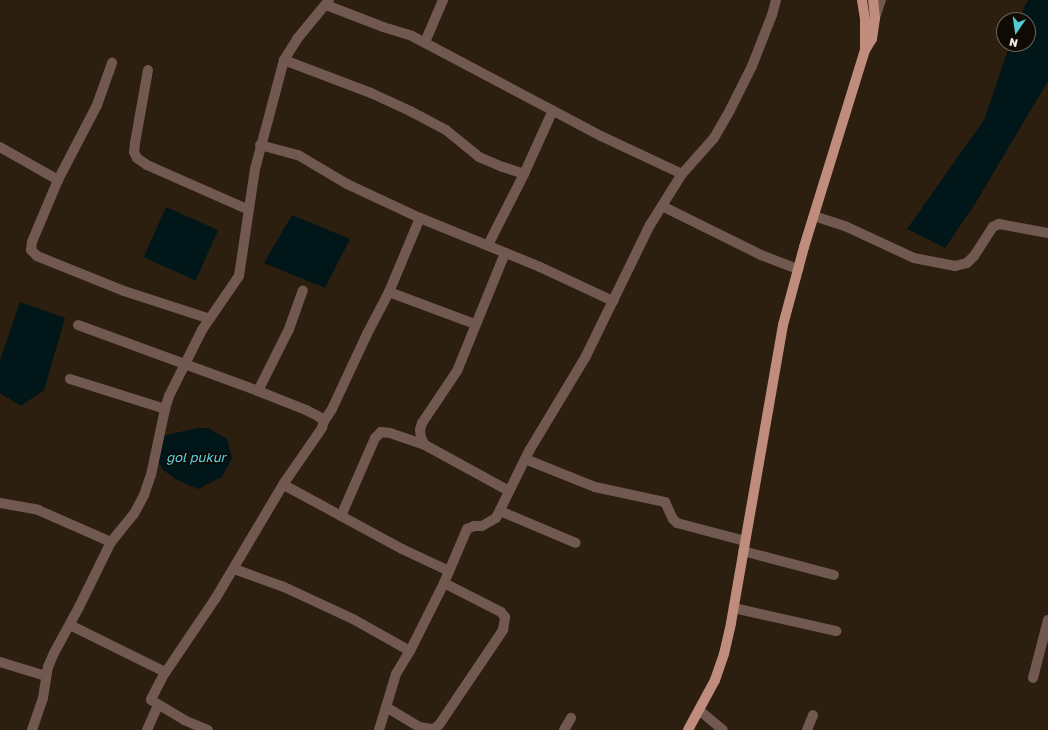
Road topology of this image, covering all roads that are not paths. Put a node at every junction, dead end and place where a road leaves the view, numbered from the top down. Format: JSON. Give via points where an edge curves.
{"nodes":[{"id":1,"x":443,"y":0,"type":"edge"},
{"id":2,"x":776,"y":0,"type":"edge"},
{"id":3,"x":862,"y":0,"type":"edge"},
{"id":4,"x":873,"y":0,"type":"edge"},
{"id":5,"x":881,"y":0,"type":"edge"},
{"id":6,"x":328,"y":2,"type":"edge"},
{"id":7,"x":875,"y":18,"type":"junction"},
{"id":8,"x":425,"y":42,"type":"junction"},
{"id":9,"x":865,"y":50,"type":"junction"},
{"id":10,"x":284,"y":60,"type":"junction"},
{"id":11,"x":112,"y":63,"type":"dead end"},
{"id":12,"x":148,"y":70,"type":"dead end"},
{"id":13,"x":553,"y":110,"type":"junction"},
{"id":14,"x":260,"y":145,"type":"junction"},
{"id":15,"x":0,"y":147,"type":"edge"},
{"id":16,"x":524,"y":174,"type":"junction"},
{"id":17,"x":682,"y":174,"type":"junction"},
{"id":18,"x":58,"y":180,"type":"junction"},
{"id":19,"x":662,"y":206,"type":"junction"},
{"id":20,"x":249,"y":210,"type":"junction"},
{"id":21,"x":814,"y":216,"type":"junction"},
{"id":22,"x":420,"y":218,"type":"junction"},
{"id":23,"x":1048,"y":233,"type":"edge"},
{"id":24,"x":488,"y":245,"type":"junction"},
{"id":25,"x":505,"y":252,"type":"junction"},
{"id":26,"x":798,"y":269,"type":"junction"},
{"id":27,"x":303,"y":290,"type":"dead end"},
{"id":28,"x":389,"y":292,"type":"junction"},
{"id":29,"x":613,"y":301,"type":"junction"},
{"id":30,"x":210,"y":319,"type":"junction"},
{"id":31,"x":475,"y":324,"type":"junction"},
{"id":32,"x":78,"y":325,"type":"dead end"},
{"id":33,"x":186,"y":365,"type":"junction"},
{"id":34,"x":70,"y":379,"type":"dead end"},
{"id":35,"x":258,"y":391,"type":"junction"},
{"id":36,"x":165,"y":409,"type":"junction"},
{"id":37,"x":324,"y":421,"type":"junction"},
{"id":38,"x":425,"y":445,"type":"junction"},
{"id":39,"x":525,"y":459,"type":"junction"},
{"id":40,"x":284,"y":485,"type":"junction"},
{"id":41,"x":509,"y":491,"type":"junction"},
{"id":42,"x":0,"y":503,"type":"edge"},
{"id":43,"x":500,"y":511,"type":"junction"},
{"id":44,"x":341,"y":516,"type":"junction"},
{"id":45,"x":111,"y":542,"type":"junction"},
{"id":46,"x":576,"y":543,"type":"dead end"},
{"id":47,"x":744,"y":546,"type":"junction"},
{"id":48,"x":234,"y":569,"type":"junction"},
{"id":49,"x":449,"y":571,"type":"junction"},
{"id":50,"x":834,"y":575,"type":"dead end"},
{"id":51,"x":444,"y":583,"type":"junction"},
{"id":52,"x":734,"y":608,"type":"junction"},
{"id":53,"x":1048,"y":620,"type":"edge"},
{"id":54,"x":70,"y":624,"type":"junction"},
{"id":55,"x":836,"y":631,"type":"dead end"},
{"id":56,"x":410,"y":651,"type":"junction"},
{"id":57,"x":0,"y":662,"type":"edge"},
{"id":58,"x":165,"y":673,"type":"junction"},
{"id":59,"x":46,"y":676,"type":"junction"},
{"id":60,"x":1033,"y":678,"type":"dead end"},
{"id":61,"x":158,"y":705,"type":"junction"},
{"id":62,"x":386,"y":707,"type":"junction"},
{"id":63,"x":699,"y":710,"type":"junction"},
{"id":64,"x":812,"y":715,"type":"dead end"},
{"id":65,"x":570,"y":718,"type":"dead end"},
{"id":66,"x":32,"y":730,"type":"edge"},
{"id":67,"x":147,"y":730,"type":"edge"},
{"id":68,"x":208,"y":730,"type":"edge"},
{"id":69,"x":379,"y":730,"type":"edge"},
{"id":70,"x":564,"y":730,"type":"edge"},
{"id":71,"x":688,"y":730,"type":"edge"},
{"id":72,"x":723,"y":730,"type":"edge"},
{"id":73,"x":807,"y":730,"type":"edge"}],
"edges":[{"from":1,"to":8,"type":"street"},
{"from":2,"to":17,"type":"street","via":[[752,66],[730,110],[714,138]]},
{"from":3,"to":9,"type":"main road"},
{"from":4,"to":7,"type":"main road"},
{"from":5,"to":7,"type":"street"},
{"from":6,"to":8,"type":"street","via":[[383,27]]},
{"from":6,"to":10,"type":"street","via":[[301,34]]},
{"from":7,"to":9,"type":"main road","via":[[872,39]]},
{"from":8,"to":13,"type":"street"},
{"from":9,"to":21,"type":"main road"},
{"from":10,"to":14,"type":"street"},
{"from":10,"to":16,"type":"street","via":[[371,93],[410,111],[446,130],[479,157]]},
{"from":11,"to":18,"type":"street","via":[[97,105]]},
{"from":12,"to":20,"type":"street","via":[[135,143],[134,152],[137,158],[146,165]]},
{"from":13,"to":16,"type":"street"},
{"from":13,"to":17,"type":"street"},
{"from":14,"to":20,"type":"street"},
{"from":14,"to":22,"type":"street","via":[[298,155],[338,180]]},
{"from":15,"to":18,"type":"street"},
{"from":16,"to":24,"type":"street"},
{"from":17,"to":19,"type":"street"},
{"from":18,"to":30,"type":"street","via":[[32,242],[31,250],[37,256],[124,291]]},
{"from":19,"to":26,"type":"street","via":[[761,255]]},
{"from":19,"to":29,"type":"street"},
{"from":20,"to":30,"type":"street","via":[[239,276]]},
{"from":21,"to":23,"type":"street","via":[[845,226],[914,258],[955,266],[967,264],[993,227],[999,224]]},
{"from":21,"to":26,"type":"main road"},
{"from":22,"to":24,"type":"street"},
{"from":22,"to":28,"type":"street"},
{"from":24,"to":25,"type":"street"},
{"from":25,"to":29,"type":"street"},
{"from":25,"to":31,"type":"street"},
{"from":26,"to":47,"type":"main road","via":[[783,325]]},
{"from":27,"to":35,"type":"street","via":[[289,329]]},
{"from":28,"to":31,"type":"street"},
{"from":28,"to":37,"type":"street"},
{"from":29,"to":39,"type":"street","via":[[573,380]]},
{"from":30,"to":33,"type":"street","via":[[196,341]]},
{"from":31,"to":38,"type":"street","via":[[450,384],[422,423],[421,438]]},
{"from":32,"to":33,"type":"street"},
{"from":33,"to":35,"type":"street"},
{"from":33,"to":36,"type":"street"},
{"from":34,"to":36,"type":"street"},
{"from":35,"to":37,"type":"street","via":[[318,416]]},
{"from":36,"to":45,"type":"street","via":[[151,475],[144,495],[134,514]]},
{"from":37,"to":40,"type":"street","via":[[322,428]]},
{"from":38,"to":41,"type":"street"},
{"from":38,"to":44,"type":"street","via":[[381,432],[375,438]]},
{"from":39,"to":41,"type":"street"},
{"from":39,"to":47,"type":"street","via":[[595,487],[665,502],[677,523]]},
{"from":40,"to":44,"type":"street"},
{"from":40,"to":48,"type":"street"},
{"from":41,"to":43,"type":"street"},
{"from":42,"to":45,"type":"street","via":[[38,510]]},
{"from":43,"to":46,"type":"street"},
{"from":43,"to":49,"type":"street","via":[[489,523],[466,529]]},
{"from":44,"to":49,"type":"street"},
{"from":45,"to":54,"type":"street"},
{"from":47,"to":50,"type":"street"},
{"from":47,"to":52,"type":"main road"},
{"from":48,"to":56,"type":"street","via":[[302,595]]},
{"from":48,"to":58,"type":"street"},
{"from":49,"to":51,"type":"street"},
{"from":51,"to":56,"type":"street"},
{"from":51,"to":62,"type":"street","via":[[501,612],[505,617],[503,630],[434,729],[419,727]]},
{"from":52,"to":55,"type":"street"},
{"from":52,"to":63,"type":"main road","via":[[724,654],[715,680]]},
{"from":53,"to":60,"type":"street"},
{"from":54,"to":58,"type":"street"},
{"from":54,"to":59,"type":"street","via":[[54,653]]},
{"from":56,"to":62,"type":"street","via":[[396,674]]},
{"from":57,"to":59,"type":"street"},
{"from":58,"to":61,"type":"street","via":[[151,700]]},
{"from":59,"to":66,"type":"street","via":[[43,698]]},
{"from":61,"to":67,"type":"street"},
{"from":61,"to":68,"type":"street"},
{"from":62,"to":69,"type":"street"},
{"from":63,"to":71,"type":"main road"},
{"from":63,"to":72,"type":"street"},
{"from":64,"to":73,"type":"street"},
{"from":65,"to":70,"type":"street"}]}
